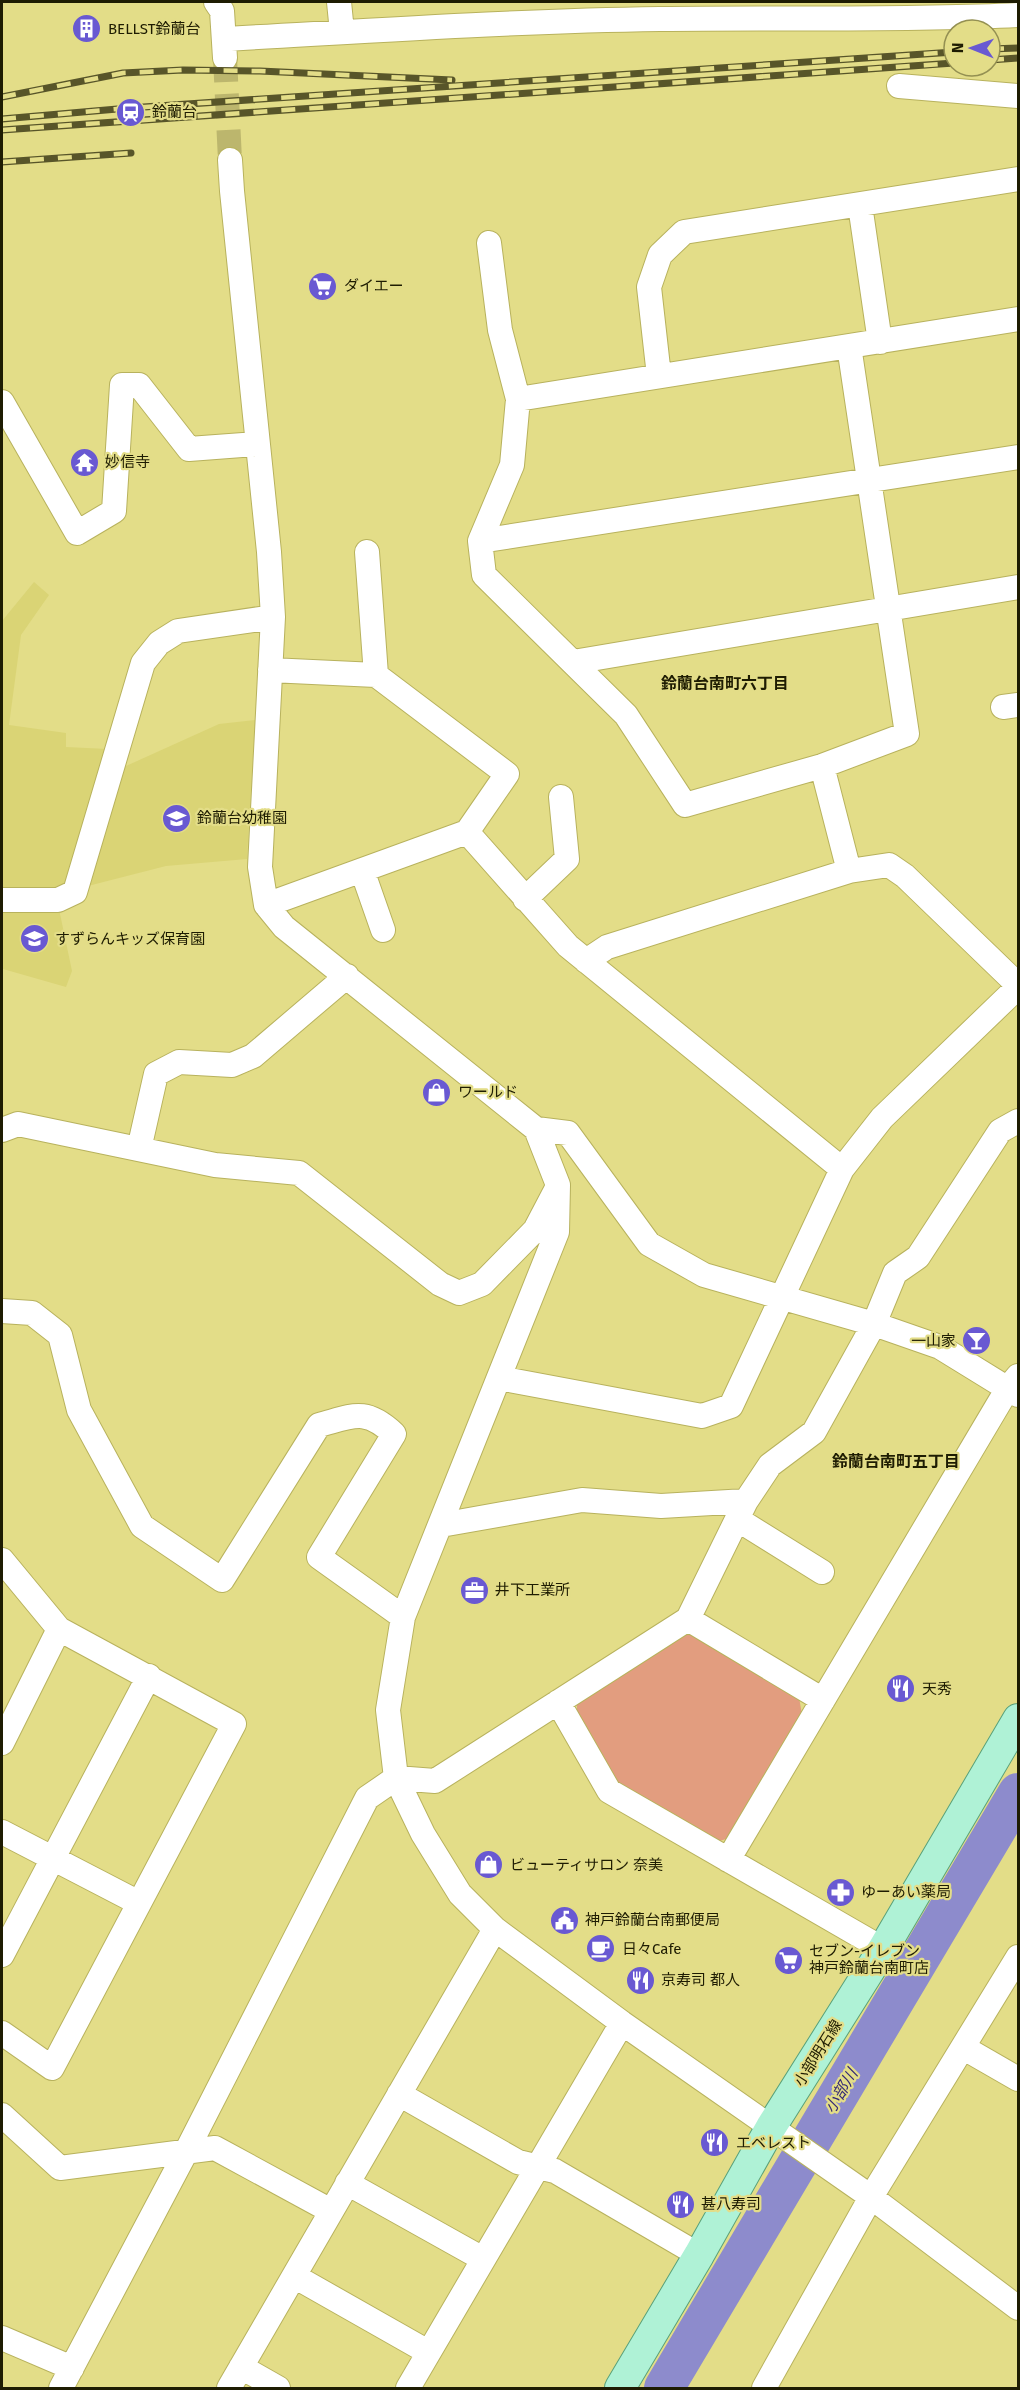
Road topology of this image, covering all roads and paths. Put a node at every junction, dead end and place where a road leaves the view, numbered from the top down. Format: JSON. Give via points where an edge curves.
{"nodes":[{"id":1,"x":216,"y":2,"type":"edge"},
{"id":2,"x":339,"y":2,"type":"edge"},
{"id":3,"x":925,"y":9,"type":"edge"},
{"id":4,"x":661,"y":10,"type":"edge"},
{"id":5,"x":790,"y":10,"type":"edge"},
{"id":6,"x":512,"y":12,"type":"edge"},
{"id":7,"x":1018,"y":15,"type":"edge"},
{"id":8,"x":342,"y":32,"type":"junction"},
{"id":9,"x":899,"y":86,"type":"dead end"},
{"id":10,"x":1018,"y":96,"type":"edge"},
{"id":11,"x":230,"y":160,"type":"tunnel mouth"},
{"id":12,"x":1018,"y":179,"type":"edge"},
{"id":13,"x":860,"y":205,"type":"junction"},
{"id":14,"x":489,"y":243,"type":"dead end"},
{"id":15,"x":1018,"y":319,"type":"edge"},
{"id":16,"x":880,"y":342,"type":"junction"},
{"id":17,"x":849,"y":346,"type":"junction"},
{"id":18,"x":659,"y":376,"type":"junction"},
{"id":19,"x":518,"y":399,"type":"junction"},
{"id":20,"x":2,"y":402,"type":"edge"},
{"id":21,"x":257,"y":444,"type":"junction"},
{"id":22,"x":1018,"y":457,"type":"edge"},
{"id":23,"x":869,"y":479,"type":"junction"},
{"id":24,"x":480,"y":541,"type":"junction"},
{"id":25,"x":367,"y":552,"type":"dead end"},
{"id":26,"x":1018,"y":588,"type":"edge"},
{"id":27,"x":888,"y":608,"type":"junction"},
{"id":28,"x":273,"y":617,"type":"junction"},
{"id":29,"x":573,"y":662,"type":"junction"},
{"id":30,"x":270,"y":669,"type":"junction"},
{"id":31,"x":376,"y":675,"type":"junction"},
{"id":32,"x":822,"y":766,"type":"junction"},
{"id":33,"x":561,"y":797,"type":"dead end"},
{"id":34,"x":467,"y":832,"type":"junction"},
{"id":35,"x":362,"y":870,"type":"junction"},
{"id":36,"x":849,"y":871,"type":"junction"},
{"id":37,"x":525,"y":899,"type":"junction"},
{"id":38,"x":2,"y":900,"type":"edge"},
{"id":39,"x":266,"y":905,"type":"junction"},
{"id":40,"x":383,"y":930,"type":"dead end"},
{"id":41,"x":586,"y":961,"type":"junction"},
{"id":42,"x":347,"y":976,"type":"junction"},
{"id":43,"x":1018,"y":986,"type":"edge"},
{"id":44,"x":1018,"y":1121,"type":"edge"},
{"id":45,"x":536,"y":1129,"type":"junction"},
{"id":46,"x":2,"y":1130,"type":"edge"},
{"id":47,"x":140,"y":1149,"type":"junction"},
{"id":48,"x":842,"y":1169,"type":"junction"},
{"id":49,"x":558,"y":1185,"type":"junction"},
{"id":50,"x":781,"y":1298,"type":"junction"},
{"id":51,"x":2,"y":1311,"type":"edge"},
{"id":52,"x":874,"y":1324,"type":"junction"},
{"id":53,"x":500,"y":1378,"type":"junction"},
{"id":54,"x":1015,"y":1386,"type":"edge"},
{"id":55,"x":741,"y":1510,"type":"junction"},
{"id":56,"x":441,"y":1525,"type":"junction"},
{"id":57,"x":2,"y":1560,"type":"edge"},
{"id":58,"x":822,"y":1572,"type":"dead end"},
{"id":59,"x":404,"y":1617,"type":"junction"},
{"id":60,"x":688,"y":1619,"type":"junction"},
{"id":61,"x":59,"y":1629,"type":"junction"},
{"id":62,"x":149,"y":1676,"type":"junction"},
{"id":63,"x":823,"y":1700,"type":"junction"},
{"id":64,"x":558,"y":1702,"type":"junction"},
{"id":65,"x":1018,"y":1719,"type":"edge"},
{"id":66,"x":2,"y":1743,"type":"edge"},
{"id":67,"x":396,"y":1778,"type":"junction"},
{"id":68,"x":2,"y":1832,"type":"edge"},
{"id":69,"x":52,"y":1858,"type":"junction"},
{"id":70,"x":728,"y":1860,"type":"junction"},
{"id":71,"x":139,"y":1903,"type":"junction"},
{"id":72,"x":495,"y":1929,"type":"junction"},
{"id":73,"x":883,"y":1949,"type":"junction"},
{"id":74,"x":2,"y":1955,"type":"edge"},
{"id":75,"x":1018,"y":1957,"type":"edge"},
{"id":76,"x":622,"y":2023,"type":"junction"},
{"id":77,"x":2,"y":2033,"type":"edge"},
{"id":78,"x":964,"y":2048,"type":"junction"},
{"id":79,"x":1018,"y":2079,"type":"edge"},
{"id":80,"x":399,"y":2094,"type":"junction"},
{"id":81,"x":2,"y":2115,"type":"edge"},
{"id":82,"x":782,"y":2135,"type":"junction"},
{"id":83,"x":187,"y":2150,"type":"junction"},
{"id":84,"x":538,"y":2167,"type":"junction"},
{"id":85,"x":347,"y":2183,"type":"junction"},
{"id":86,"x":871,"y":2197,"type":"junction"},
{"id":87,"x":331,"y":2211,"type":"junction"},
{"id":88,"x":699,"y":2255,"type":"junction"},
{"id":89,"x":483,"y":2259,"type":"junction"},
{"id":90,"x":294,"y":2276,"type":"junction"},
{"id":91,"x":1018,"y":2308,"type":"edge"},
{"id":92,"x":2,"y":2338,"type":"edge"},
{"id":93,"x":428,"y":2352,"type":"junction"},
{"id":94,"x":241,"y":2367,"type":"junction"},
{"id":95,"x":67,"y":2378,"type":"edge"},
{"id":96,"x":775,"y":2384,"type":"edge"},
{"id":97,"x":229,"y":2388,"type":"edge"},
{"id":98,"x":278,"y":2388,"type":"edge"},
{"id":99,"x":408,"y":2388,"type":"edge"},
{"id":100,"x":620,"y":2388,"type":"edge"}],
"edges":[{"from":1,"to":8,"type":"street","via":[[222,11],[225,49]]},
{"from":2,"to":8,"type":"street"},
{"from":3,"to":5,"type":"street"},
{"from":3,"to":7,"type":"street","via":[[954,18]]},
{"from":4,"to":5,"type":"street"},
{"from":4,"to":6,"type":"street"},
{"from":6,"to":8,"type":"street"},
{"from":9,"to":10,"type":"street"},
{"from":11,"to":21,"type":"street"},
{"from":12,"to":13,"type":"street"},
{"from":13,"to":16,"type":"street"},
{"from":13,"to":18,"type":"street","via":[[684,232],[660,255],[649,287]]},
{"from":14,"to":19,"type":"street","via":[[501,330]]},
{"from":15,"to":16,"type":"street"},
{"from":16,"to":17,"type":"street"},
{"from":17,"to":18,"type":"street"},
{"from":17,"to":23,"type":"street"},
{"from":18,"to":19,"type":"street"},
{"from":19,"to":24,"type":"street","via":[[512,465]]},
{"from":20,"to":21,"type":"street","via":[[78,533],[114,511],[122,385],[139,385],[189,449]]},
{"from":21,"to":28,"type":"street"},
{"from":22,"to":23,"type":"street"},
{"from":23,"to":24,"type":"street"},
{"from":23,"to":27,"type":"street"},
{"from":24,"to":29,"type":"street","via":[[484,574]]},
{"from":25,"to":31,"type":"street"},
{"from":26,"to":27,"type":"street"},
{"from":27,"to":29,"type":"street"},
{"from":27,"to":32,"type":"street","via":[[907,734]]},
{"from":28,"to":30,"type":"street"},
{"from":28,"to":38,"type":"street","via":[[178,631],[159,644],[143,663],[75,892],[58,900]]},
{"from":29,"to":32,"type":"street","via":[[626,715],[685,805]]},
{"from":30,"to":31,"type":"street"},
{"from":30,"to":39,"type":"street","via":[[260,867]]},
{"from":31,"to":34,"type":"street","via":[[507,774]]},
{"from":32,"to":36,"type":"street"},
{"from":33,"to":37,"type":"street","via":[[567,859]]},
{"from":34,"to":35,"type":"street"},
{"from":34,"to":37,"type":"street"},
{"from":35,"to":39,"type":"street"},
{"from":35,"to":40,"type":"street"},
{"from":36,"to":41,"type":"street","via":[[608,947]]},
{"from":36,"to":43,"type":"street","via":[[889,865]]},
{"from":37,"to":41,"type":"street"},
{"from":39,"to":42,"type":"street","via":[[284,927]]},
{"from":41,"to":48,"type":"street"},
{"from":42,"to":45,"type":"street"},
{"from":42,"to":47,"type":"street","via":[[253,1056],[232,1065],[179,1062],[156,1074]]},
{"from":43,"to":48,"type":"street","via":[[882,1118]]},
{"from":44,"to":52,"type":"street","via":[[1000,1131],[918,1257],[895,1274]]},
{"from":45,"to":49,"type":"street"},
{"from":45,"to":50,"type":"street","via":[[568,1133],[650,1244],[704,1275]]},
{"from":46,"to":47,"type":"street","via":[[18,1124]]},
{"from":47,"to":49,"type":"street","via":[[215,1165],[299,1173],[440,1284],[459,1293],[482,1284],[535,1230]]},
{"from":48,"to":50,"type":"street"},
{"from":49,"to":53,"type":"street","via":[[558,1232]]},
{"from":50,"to":52,"type":"street"},
{"from":50,"to":53,"type":"street","via":[[731,1407],[702,1416]]},
{"from":51,"to":59,"type":"street","via":[[32,1314],[60,1335],[79,1410],[142,1526],[222,1580],[319,1425],[360,1414],[381,1422],[394,1434],[319,1557]]},
{"from":52,"to":54,"type":"street","via":[[940,1347]]},
{"from":52,"to":55,"type":"street","via":[[814,1432],[770,1465]]},
{"from":53,"to":56,"type":"street"},
{"from":54,"to":63,"type":"street"},
{"from":55,"to":56,"type":"street","via":[[582,1500]]},
{"from":55,"to":58,"type":"street"},
{"from":55,"to":60,"type":"street"},
{"from":56,"to":59,"type":"street"},
{"from":57,"to":61,"type":"street"},
{"from":59,"to":67,"type":"street","via":[[388,1710]]},
{"from":60,"to":63,"type":"street"},
{"from":60,"to":64,"type":"street"},
{"from":61,"to":62,"type":"street"},
{"from":61,"to":66,"type":"street"},
{"from":62,"to":69,"type":"street"},
{"from":62,"to":71,"type":"street","via":[[234,1724]]},
{"from":63,"to":70,"type":"street"},
{"from":64,"to":67,"type":"street","via":[[435,1781]]},
{"from":64,"to":70,"type":"street","via":[[609,1791]]},
{"from":65,"to":73,"type":"main road","name":"小部明石線"},
{"from":67,"to":72,"type":"street","via":[[460,1894]]},
{"from":67,"to":83,"type":"street","via":[[367,1798]]},
{"from":68,"to":69,"type":"street"},
{"from":69,"to":71,"type":"street"},
{"from":69,"to":74,"type":"street"},
{"from":70,"to":73,"type":"street"},
{"from":71,"to":77,"type":"street","via":[[52,2067]]},
{"from":72,"to":76,"type":"street"},
{"from":72,"to":80,"type":"street"},
{"from":73,"to":82,"type":"main road","name":"小部明石線"},
{"from":75,"to":78,"type":"street"},
{"from":76,"to":82,"type":"street"},
{"from":76,"to":84,"type":"street"},
{"from":78,"to":79,"type":"street"},
{"from":78,"to":86,"type":"street"},
{"from":80,"to":84,"type":"street","via":[[518,2162]]},
{"from":80,"to":85,"type":"street"},
{"from":81,"to":83,"type":"street","via":[[60,2168]]},
{"from":82,"to":86,"type":"street"},
{"from":82,"to":88,"type":"main road","name":"小部明石線"},
{"from":83,"to":87,"type":"street","via":[[215,2148]]},
{"from":83,"to":95,"type":"street"},
{"from":84,"to":88,"type":"street","via":[[555,2171]]},
{"from":84,"to":89,"type":"street"},
{"from":85,"to":87,"type":"street"},
{"from":85,"to":89,"type":"street"},
{"from":86,"to":91,"type":"street"},
{"from":86,"to":96,"type":"street"},
{"from":87,"to":90,"type":"street"},
{"from":88,"to":100,"type":"main road","name":"小部明石線"},
{"from":89,"to":93,"type":"street"},
{"from":90,"to":93,"type":"street"},
{"from":90,"to":94,"type":"street"},
{"from":92,"to":95,"type":"street"},
{"from":93,"to":99,"type":"street"},
{"from":94,"to":97,"type":"street"},
{"from":94,"to":98,"type":"street"}]}
